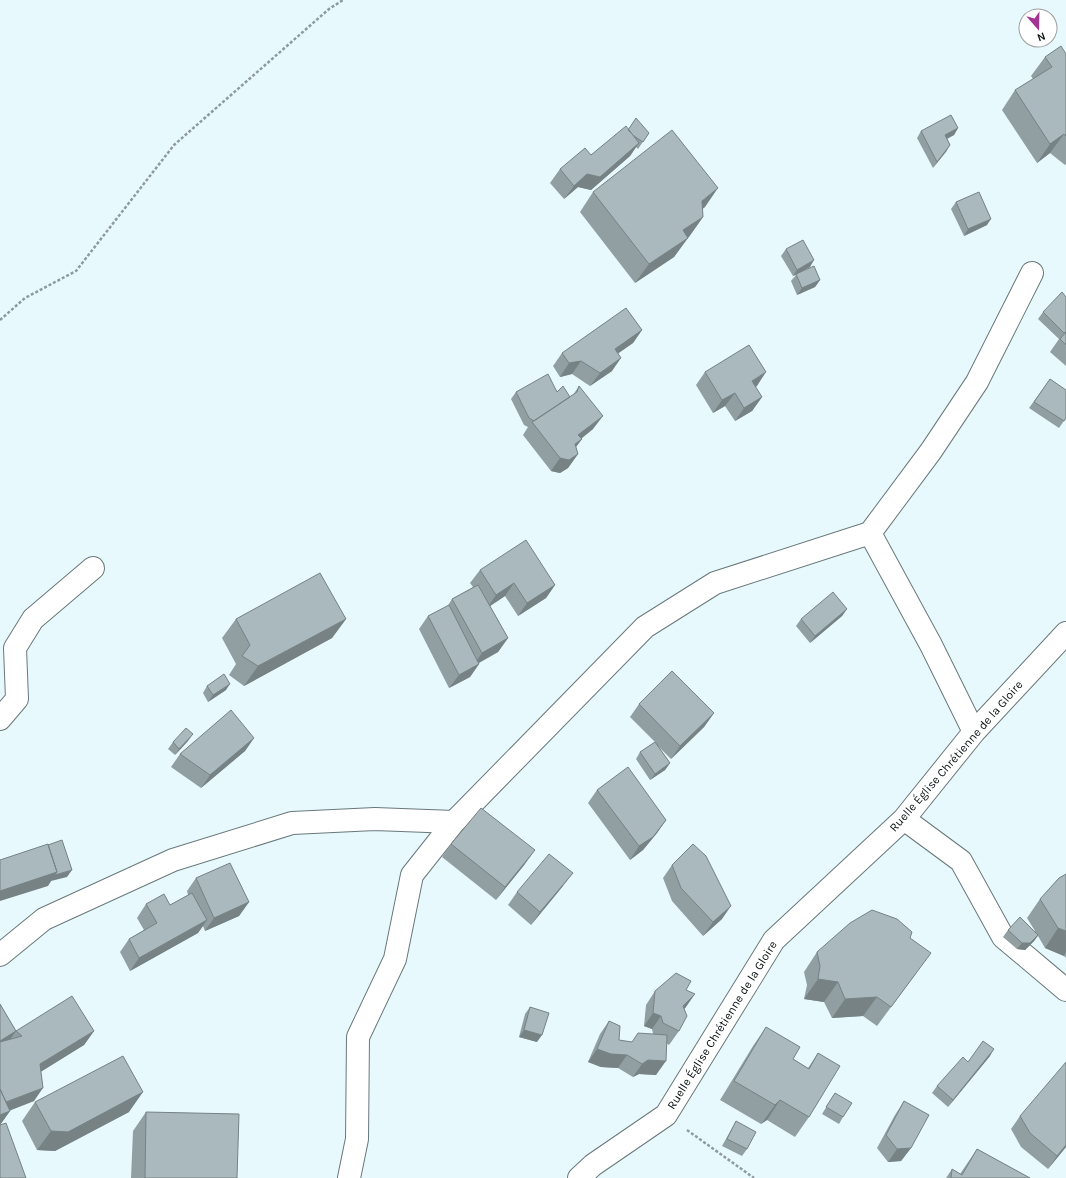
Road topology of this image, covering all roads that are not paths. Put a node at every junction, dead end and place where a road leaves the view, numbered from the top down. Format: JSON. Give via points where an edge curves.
{"nodes":[{"id":1,"x":1032,"y":273,"type":"dead end"},
{"id":2,"x":870,"y":533,"type":"junction"},
{"id":3,"x":93,"y":568,"type":"dead end"},
{"id":4,"x":1066,"y":632,"type":"edge"},
{"id":5,"x":0,"y":719,"type":"edge"},
{"id":6,"x":974,"y":732,"type":"junction"},
{"id":7,"x":904,"y":819,"type":"junction"},
{"id":8,"x":454,"y":822,"type":"junction"},
{"id":9,"x":0,"y":955,"type":"edge"},
{"id":10,"x":1066,"y":990,"type":"edge"},
{"id":11,"x":349,"y":1178,"type":"edge"},
{"id":12,"x":579,"y":1178,"type":"edge"}],
"edges":[{"from":1,"to":2,"type":"street","via":[[977,382]]},
{"from":2,"to":6,"type":"street","via":[[931,645]]},
{"from":2,"to":8,"type":"street","via":[[715,583],[645,627]]},
{"from":3,"to":5,"type":"street","via":[[33,619],[15,648],[17,699]]},
{"from":4,"to":6,"type":"street","name":"Ruelle Église Chrétienne de la Gloire"},
{"from":6,"to":7,"type":"street","name":"Ruelle Église Chrétienne de la Gloire"},
{"from":7,"to":10,"type":"street","via":[[961,861],[1003,937]]},
{"from":7,"to":12,"type":"street","name":"Ruelle Église Chrétienne de la Gloire","via":[[774,940],[666,1115],[593,1165]]},
{"from":8,"to":9,"type":"street","via":[[374,819],[292,823],[173,860],[44,919]]},
{"from":8,"to":11,"type":"street","via":[[412,875],[395,959],[358,1036],[357,1139]]}]}
